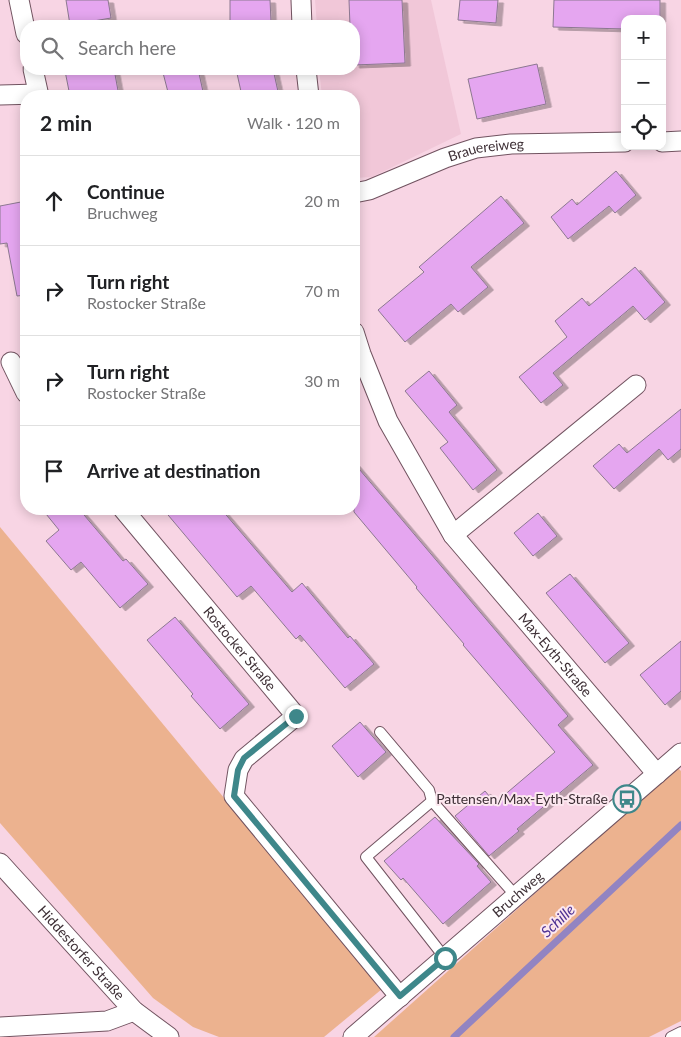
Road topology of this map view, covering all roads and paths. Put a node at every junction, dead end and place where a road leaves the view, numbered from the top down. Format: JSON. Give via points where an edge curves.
{"nodes":[{"id":1,"x":19,"y":0,"type":"edge"},
{"id":2,"x":301,"y":0,"type":"edge"},
{"id":3,"x":23,"y":20,"type":"edge"},
{"id":4,"x":302,"y":20,"type":"edge"},
{"id":5,"x":34,"y":75,"type":"edge"},
{"id":6,"x":307,"y":75,"type":"edge"},
{"id":7,"x":38,"y":90,"type":"edge"},
{"id":8,"x":308,"y":90,"type":"edge"},
{"id":9,"x":0,"y":95,"type":"edge"},
{"id":10,"x":20,"y":95,"type":"edge"},
{"id":11,"x":621,"y":142,"type":"edge"},
{"id":12,"x":666,"y":142,"type":"edge"},
{"id":13,"x":681,"y":142,"type":"edge"},
{"id":14,"x":360,"y":192,"type":"edge"},
{"id":15,"x":360,"y":351,"type":"edge"},
{"id":16,"x":12,"y":361,"type":"edge"},
{"id":17,"x":20,"y":379,"type":"edge"},
{"id":18,"x":636,"y":385,"type":"dead end"},
{"id":19,"x":128,"y":515,"type":"edge"},
{"id":20,"x":453,"y":535,"type":"junction"},
{"id":21,"x":380,"y":732,"type":"dead end"},
{"id":22,"x":681,"y":753,"type":"edge"},
{"id":23,"x":657,"y":774,"type":"junction"},
{"id":24,"x":432,"y":801,"type":"junction"},
{"id":25,"x":0,"y":863,"type":"edge"},
{"id":26,"x":516,"y":896,"type":"junction"},
{"id":27,"x":445,"y":958,"type":"junction"},
{"id":28,"x":400,"y":996,"type":"junction"},
{"id":29,"x":134,"y":1011,"type":"junction"},
{"id":30,"x":0,"y":1027,"type":"edge"},
{"id":31,"x":54,"y":1030,"type":"edge"},
{"id":32,"x":681,"y":1032,"type":"edge"},
{"id":33,"x":168,"y":1037,"type":"edge"},
{"id":34,"x":353,"y":1037,"type":"edge"},
{"id":35,"x":671,"y":1037,"type":"edge"}],
"edges":[{"from":1,"to":3,"type":"street"},
{"from":2,"to":4,"type":"street"},
{"from":5,"to":7,"type":"street"},
{"from":6,"to":8,"type":"street"},
{"from":9,"to":10,"type":"street"},
{"from":11,"to":14,"type":"street","name":"Brauereiweg","via":[[511,144],[476,148]]},
{"from":12,"to":13,"type":"street"},
{"from":15,"to":20,"type":"street","name":"Max-Eyth-Straße","via":[[388,421]]},
{"from":16,"to":17,"type":"street"},
{"from":18,"to":20,"type":"street"},
{"from":19,"to":28,"type":"street","name":"Rostocker Straße","via":[[296,716],[244,758],[238,770],[234,796]]},
{"from":20,"to":23,"type":"street","name":"Max-Eyth-Straße"},
{"from":21,"to":24,"type":"lane","via":[[429,790]]},
{"from":22,"to":23,"type":"street","name":"Bruchweg"},
{"from":23,"to":26,"type":"street","name":"Bruchweg"},
{"from":24,"to":26,"type":"lane"},
{"from":24,"to":27,"type":"lane","via":[[366,857]]},
{"from":25,"to":29,"type":"street","name":"Hiddestorfer Straße"},
{"from":26,"to":27,"type":"street","name":"Bruchweg"},
{"from":27,"to":28,"type":"street","name":"Bruchweg"},
{"from":28,"to":34,"type":"street","name":"Bruchweg"},
{"from":29,"to":31,"type":"street","via":[[107,1022]]},
{"from":29,"to":33,"type":"street","name":"Hiddestorfer Straße"},
{"from":30,"to":31,"type":"street"},
{"from":32,"to":35,"type":"lane"}]}
